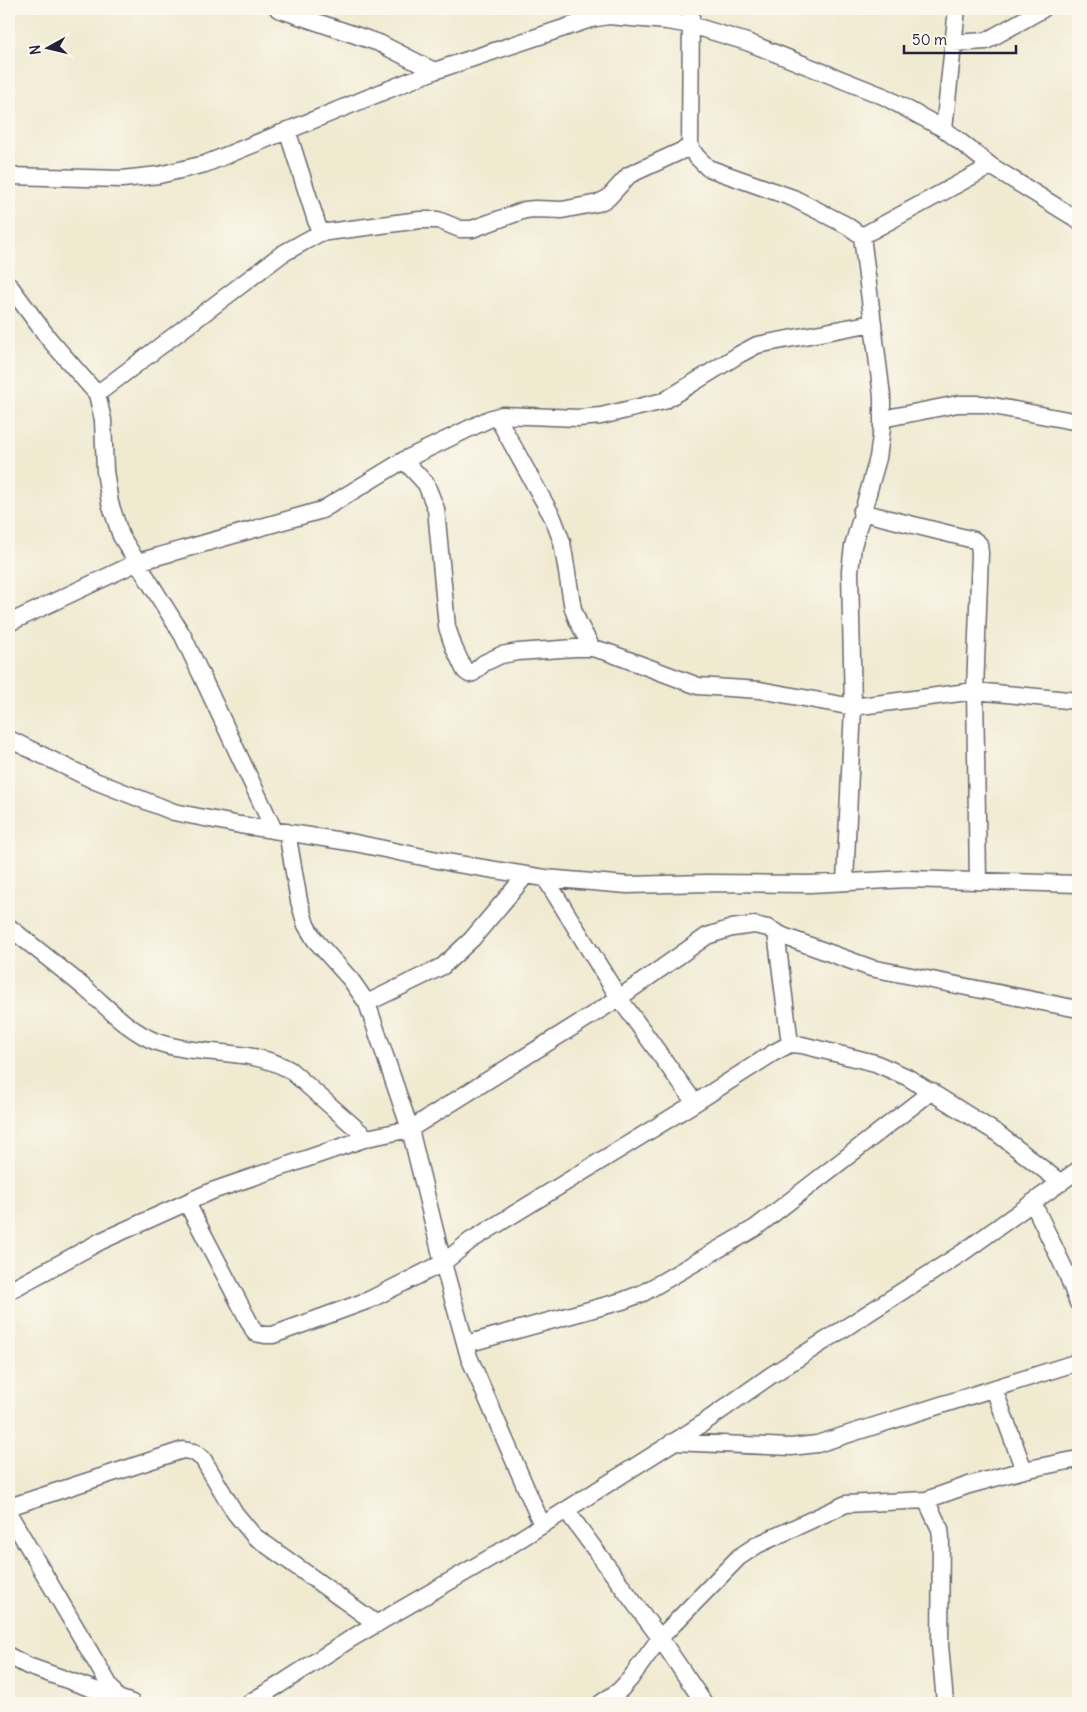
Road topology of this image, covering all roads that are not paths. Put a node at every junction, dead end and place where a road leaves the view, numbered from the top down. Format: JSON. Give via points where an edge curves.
{"nodes":[{"id":1,"x":278,"y":9,"type":"edge"},
{"id":2,"x":957,"y":9,"type":"edge"},
{"id":3,"x":1043,"y":9,"type":"edge"},
{"id":4,"x":605,"y":12,"type":"edge"},
{"id":5,"x":691,"y":17,"type":"edge"},
{"id":6,"x":954,"y":43,"type":"junction"},
{"id":7,"x":434,"y":71,"type":"junction"},
{"id":8,"x":287,"y":130,"type":"junction"},
{"id":9,"x":944,"y":130,"type":"junction"},
{"id":10,"x":690,"y":148,"type":"junction"},
{"id":11,"x":991,"y":166,"type":"junction"},
{"id":12,"x":9,"y":176,"type":"edge"},
{"id":13,"x":1078,"y":220,"type":"edge"},
{"id":14,"x":320,"y":232,"type":"junction"},
{"id":15,"x":862,"y":236,"type":"junction"},
{"id":16,"x":11,"y":291,"type":"edge"},
{"id":17,"x":873,"y":323,"type":"junction"},
{"id":18,"x":97,"y":394,"type":"junction"},
{"id":19,"x":497,"y":417,"type":"junction"},
{"id":20,"x":882,"y":419,"type":"junction"},
{"id":21,"x":1078,"y":422,"type":"edge"},
{"id":22,"x":404,"y":460,"type":"junction"},
{"id":23,"x":861,"y":512,"type":"junction"},
{"id":24,"x":138,"y":562,"type":"junction"},
{"id":25,"x":9,"y":623,"type":"edge"},
{"id":26,"x":592,"y":648,"type":"junction"},
{"id":27,"x":975,"y":692,"type":"junction"},
{"id":28,"x":1078,"y":701,"type":"edge"},
{"id":29,"x":852,"y":707,"type":"junction"},
{"id":30,"x":9,"y":739,"type":"edge"},
{"id":31,"x":280,"y":831,"type":"junction"},
{"id":32,"x":526,"y":875,"type":"junction"},
{"id":33,"x":545,"y":878,"type":"junction"},
{"id":34,"x":978,"y":880,"type":"junction"},
{"id":35,"x":845,"y":882,"type":"junction"},
{"id":36,"x":1078,"y":884,"type":"edge"},
{"id":37,"x":9,"y":927,"type":"edge"},
{"id":38,"x":776,"y":932,"type":"junction"},
{"id":39,"x":619,"y":998,"type":"junction"},
{"id":40,"x":367,"y":1003,"type":"junction"},
{"id":41,"x":1078,"y":1010,"type":"edge"},
{"id":42,"x":790,"y":1044,"type":"junction"},
{"id":43,"x":932,"y":1091,"type":"junction"},
{"id":44,"x":695,"y":1103,"type":"junction"},
{"id":45,"x":410,"y":1129,"type":"junction"},
{"id":46,"x":367,"y":1138,"type":"junction"},
{"id":47,"x":1078,"y":1170,"type":"edge"},
{"id":48,"x":1061,"y":1183,"type":"junction"},
{"id":49,"x":187,"y":1203,"type":"junction"},
{"id":50,"x":1033,"y":1203,"type":"junction"},
{"id":51,"x":443,"y":1263,"type":"junction"},
{"id":52,"x":9,"y":1291,"type":"edge"},
{"id":53,"x":1078,"y":1303,"type":"edge"},
{"id":54,"x":466,"y":1344,"type":"junction"},
{"id":55,"x":1078,"y":1362,"type":"edge"},
{"id":56,"x":994,"y":1389,"type":"junction"},
{"id":57,"x":672,"y":1442,"type":"junction"},
{"id":58,"x":1078,"y":1459,"type":"edge"},
{"id":59,"x":1024,"y":1470,"type":"junction"},
{"id":60,"x":926,"y":1500,"type":"junction"},
{"id":61,"x":9,"y":1507,"type":"edge"},
{"id":62,"x":566,"y":1510,"type":"junction"},
{"id":63,"x":9,"y":1514,"type":"edge"},
{"id":64,"x":542,"y":1525,"type":"junction"},
{"id":65,"x":376,"y":1624,"type":"junction"},
{"id":66,"x":660,"y":1638,"type":"junction"},
{"id":67,"x":9,"y":1656,"type":"edge"},
{"id":68,"x":124,"y":1701,"type":"edge"},
{"id":69,"x":249,"y":1703,"type":"edge"},
{"id":70,"x":601,"y":1703,"type":"edge"},
{"id":71,"x":704,"y":1703,"type":"edge"},
{"id":72,"x":945,"y":1703,"type":"edge"}],
"edges":[{"from":1,"to":7,"type":"street","via":[[379,43]]},
{"from":2,"to":6,"type":"street"},
{"from":3,"to":6,"type":"street","via":[[986,41]]},
{"from":4,"to":5,"type":"street","via":[[668,21]]},
{"from":4,"to":7,"type":"street"},
{"from":5,"to":9,"type":"street","via":[[883,96]]},
{"from":5,"to":10,"type":"street"},
{"from":6,"to":9,"type":"street"},
{"from":7,"to":8,"type":"street"},
{"from":8,"to":12,"type":"street","via":[[205,164],[159,175],[122,179]]},
{"from":8,"to":14,"type":"street"},
{"from":9,"to":11,"type":"street"},
{"from":10,"to":14,"type":"street","via":[[628,175],[608,198],[598,203],[562,210],[525,210],[472,229],[460,229],[438,220],[420,220]]},
{"from":10,"to":15,"type":"street","via":[[708,168],[793,198]]},
{"from":11,"to":13,"type":"street"},
{"from":11,"to":15,"type":"street"},
{"from":14,"to":18,"type":"street","via":[[282,254]]},
{"from":15,"to":17,"type":"street"},
{"from":16,"to":18,"type":"street"},
{"from":17,"to":19,"type":"street","via":[[757,344],[664,401],[601,416]]},
{"from":17,"to":20,"type":"street"},
{"from":18,"to":24,"type":"street","via":[[103,420],[110,503],[121,536]]},
{"from":19,"to":22,"type":"street"},
{"from":19,"to":26,"type":"street","via":[[553,518],[562,542],[573,609]]},
{"from":20,"to":21,"type":"street","via":[[958,404],[983,404]]},
{"from":20,"to":23,"type":"street","via":[[878,458]]},
{"from":22,"to":24,"type":"street","via":[[322,510]]},
{"from":22,"to":26,"type":"street","via":[[426,484],[436,509],[447,626],[465,671],[473,673],[501,655]]},
{"from":23,"to":27,"type":"street","via":[[974,540],[979,544]]},
{"from":23,"to":29,"type":"street","via":[[850,571]]},
{"from":24,"to":25,"type":"street"},
{"from":24,"to":31,"type":"street","via":[[183,636]]},
{"from":26,"to":29,"type":"street","via":[[698,686],[760,690]]},
{"from":27,"to":28,"type":"street"},
{"from":27,"to":29,"type":"street"},
{"from":27,"to":34,"type":"street"},
{"from":29,"to":35,"type":"street"},
{"from":30,"to":31,"type":"street","via":[[96,781],[174,812]]},
{"from":31,"to":32,"type":"street"},
{"from":31,"to":40,"type":"street","via":[[306,925]]},
{"from":32,"to":33,"type":"street"},
{"from":32,"to":40,"type":"street","via":[[472,939],[443,966]]},
{"from":33,"to":35,"type":"street","via":[[627,885]]},
{"from":33,"to":39,"type":"street"},
{"from":34,"to":35,"type":"street"},
{"from":34,"to":36,"type":"street"},
{"from":37,"to":46,"type":"street","via":[[134,1030],[169,1046],[263,1058],[281,1064]]},
{"from":38,"to":39,"type":"street","via":[[754,925],[707,936]]},
{"from":38,"to":41,"type":"street","via":[[871,968]]},
{"from":38,"to":42,"type":"street"},
{"from":39,"to":44,"type":"street"},
{"from":39,"to":45,"type":"street"},
{"from":40,"to":45,"type":"street"},
{"from":42,"to":43,"type":"street","via":[[875,1063]]},
{"from":42,"to":44,"type":"street"},
{"from":43,"to":48,"type":"street"},
{"from":43,"to":54,"type":"street","via":[[755,1228],[643,1293]]},
{"from":44,"to":51,"type":"street","via":[[470,1241]]},
{"from":45,"to":46,"type":"street"},
{"from":45,"to":51,"type":"street"},
{"from":46,"to":49,"type":"street","via":[[212,1191]]},
{"from":47,"to":48,"type":"street"},
{"from":48,"to":50,"type":"street"},
{"from":49,"to":51,"type":"street","via":[[255,1333],[265,1336],[369,1300]]},
{"from":49,"to":52,"type":"street","via":[[100,1242]]},
{"from":50,"to":53,"type":"street"},
{"from":50,"to":57,"type":"street"},
{"from":51,"to":54,"type":"street"},
{"from":54,"to":64,"type":"street","via":[[480,1384]]},
{"from":55,"to":56,"type":"street"},
{"from":56,"to":57,"type":"street","via":[[817,1444],[791,1447]]},
{"from":56,"to":59,"type":"street"},
{"from":57,"to":62,"type":"street"},
{"from":58,"to":59,"type":"street"},
{"from":59,"to":60,"type":"street"},
{"from":60,"to":66,"type":"street","via":[[846,1504],[757,1545],[739,1557]]},
{"from":60,"to":72,"type":"street","via":[[940,1528],[941,1538],[940,1645]]},
{"from":61,"to":65,"type":"street","via":[[183,1450],[194,1452],[203,1459],[235,1514],[254,1536]]},
{"from":62,"to":64,"type":"street"},
{"from":62,"to":66,"type":"street"},
{"from":63,"to":68,"type":"street"},
{"from":64,"to":65,"type":"street"},
{"from":65,"to":69,"type":"street"},
{"from":66,"to":70,"type":"street","via":[[630,1679]]},
{"from":66,"to":71,"type":"street"},
{"from":67,"to":68,"type":"street"}]}
